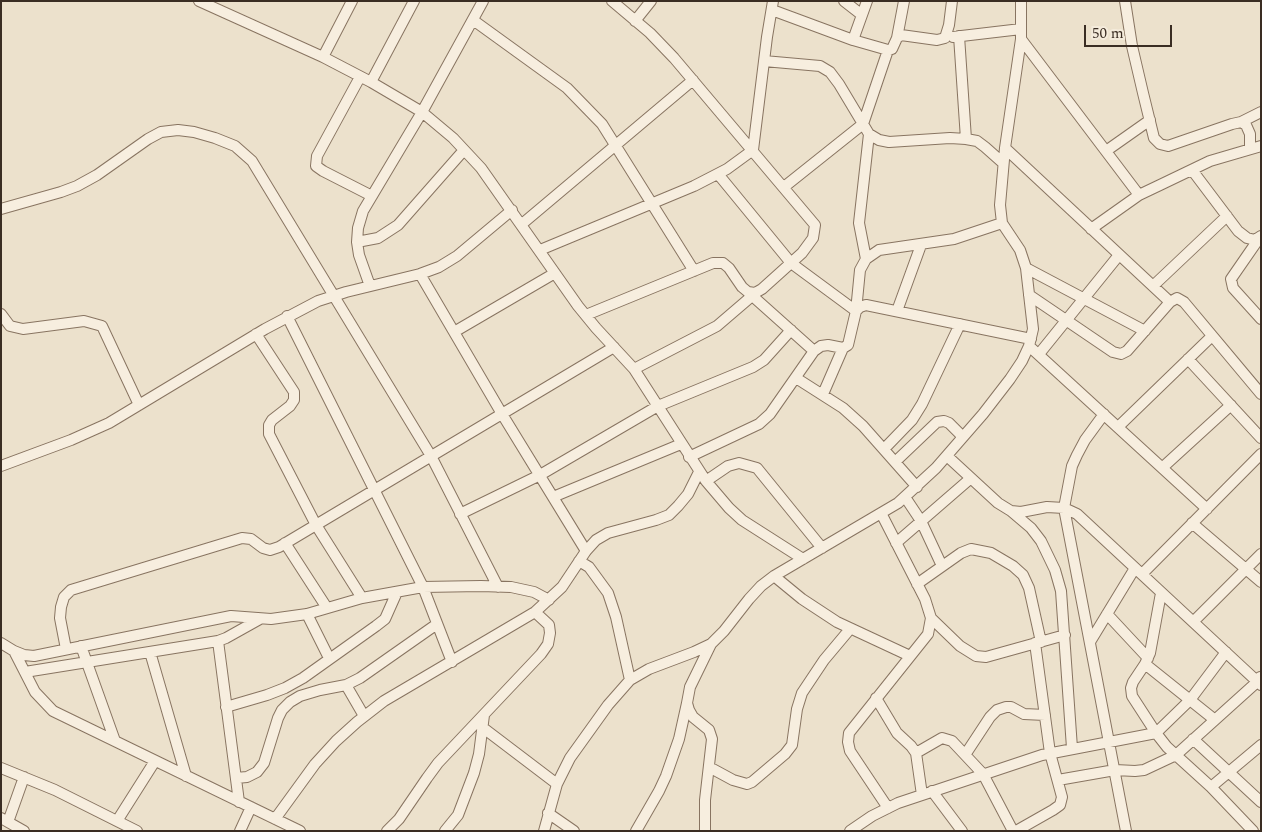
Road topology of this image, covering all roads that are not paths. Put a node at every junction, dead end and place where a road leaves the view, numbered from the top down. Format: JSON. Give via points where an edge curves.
{"nodes":[{"id":1,"x":199,"y":1,"type":"edge"},
{"id":2,"x":352,"y":1,"type":"edge"},
{"id":3,"x":414,"y":1,"type":"edge"},
{"id":4,"x":483,"y":1,"type":"edge"},
{"id":5,"x":612,"y":1,"type":"edge"},
{"id":6,"x":651,"y":1,"type":"edge"},
{"id":7,"x":844,"y":1,"type":"edge"},
{"id":8,"x":867,"y":1,"type":"edge"},
{"id":9,"x":904,"y":1,"type":"edge"},
{"id":10,"x":952,"y":1,"type":"edge"},
{"id":11,"x":1021,"y":1,"type":"edge"},
{"id":12,"x":1125,"y":1,"type":"edge"},
{"id":13,"x":772,"y":6,"type":"edge"},
{"id":14,"x":862,"y":15,"type":"junction"},
{"id":15,"x":472,"y":20,"type":"junction"},
{"id":16,"x":635,"y":21,"type":"junction"},
{"id":17,"x":1021,"y":34,"type":"junction"},
{"id":18,"x":959,"y":36,"type":"junction"},
{"id":19,"x":897,"y":38,"type":"junction"},
{"id":20,"x":945,"y":38,"type":"junction"},
{"id":21,"x":853,"y":40,"type":"junction"},
{"id":22,"x":888,"y":50,"type":"junction"},
{"id":23,"x":323,"y":57,"type":"junction"},
{"id":24,"x":764,"y":61,"type":"junction"},
{"id":25,"x":360,"y":77,"type":"junction"},
{"id":26,"x":693,"y":80,"type":"junction"},
{"id":27,"x":371,"y":82,"type":"junction"},
{"id":28,"x":422,"y":112,"type":"junction"},
{"id":29,"x":1261,"y":112,"type":"edge"},
{"id":30,"x":1150,"y":120,"type":"junction"},
{"id":31,"x":1241,"y":122,"type":"junction"},
{"id":32,"x":863,"y":124,"type":"junction"},
{"id":33,"x":869,"y":134,"type":"junction"},
{"id":34,"x":966,"y":139,"type":"junction"},
{"id":35,"x":616,"y":144,"type":"junction"},
{"id":36,"x":1261,"y":146,"type":"edge"},
{"id":37,"x":1005,"y":148,"type":"junction"},
{"id":38,"x":1250,"y":148,"type":"junction"},
{"id":39,"x":464,"y":150,"type":"junction"},
{"id":40,"x":753,"y":150,"type":"junction"},
{"id":41,"x":1106,"y":151,"type":"junction"},
{"id":42,"x":1003,"y":162,"type":"junction"},
{"id":43,"x":1192,"y":170,"type":"junction"},
{"id":44,"x":718,"y":174,"type":"junction"},
{"id":45,"x":784,"y":187,"type":"junction"},
{"id":46,"x":1139,"y":195,"type":"junction"},
{"id":47,"x":372,"y":196,"type":"junction"},
{"id":48,"x":652,"y":203,"type":"junction"},
{"id":49,"x":1,"y":209,"type":"edge"},
{"id":50,"x":512,"y":210,"type":"junction"},
{"id":51,"x":1227,"y":216,"type":"junction"},
{"id":52,"x":1002,"y":223,"type":"junction"},
{"id":53,"x":522,"y":224,"type":"junction"},
{"id":54,"x":1091,"y":229,"type":"junction"},
{"id":55,"x":1261,"y":237,"type":"edge"},
{"id":56,"x":357,"y":242,"type":"junction"},
{"id":57,"x":921,"y":245,"type":"junction"},
{"id":58,"x":540,"y":250,"type":"junction"},
{"id":59,"x":1119,"y":255,"type":"junction"},
{"id":60,"x":866,"y":259,"type":"junction"},
{"id":61,"x":791,"y":263,"type":"junction"},
{"id":62,"x":1026,"y":268,"type":"junction"},
{"id":63,"x":694,"y":271,"type":"junction"},
{"id":64,"x":555,"y":273,"type":"junction"},
{"id":65,"x":420,"y":274,"type":"junction"},
{"id":66,"x":370,"y":286,"type":"junction"},
{"id":67,"x":1153,"y":286,"type":"junction"},
{"id":68,"x":750,"y":294,"type":"junction"},
{"id":69,"x":1029,"y":295,"type":"junction"},
{"id":70,"x":334,"y":296,"type":"junction"},
{"id":71,"x":1084,"y":298,"type":"junction"},
{"id":72,"x":1170,"y":302,"type":"junction"},
{"id":73,"x":856,"y":311,"type":"junction"},
{"id":74,"x":897,"y":311,"type":"junction"},
{"id":75,"x":1,"y":314,"type":"edge"},
{"id":76,"x":586,"y":315,"type":"junction"},
{"id":77,"x":287,"y":316,"type":"junction"},
{"id":78,"x":1261,"y":319,"type":"edge"},
{"id":79,"x":1067,"y":320,"type":"junction"},
{"id":80,"x":960,"y":324,"type":"junction"},
{"id":81,"x":791,"y":330,"type":"junction"},
{"id":82,"x":1145,"y":331,"type":"junction"},
{"id":83,"x":454,"y":332,"type":"junction"},
{"id":84,"x":256,"y":334,"type":"junction"},
{"id":85,"x":1212,"y":336,"type":"junction"},
{"id":86,"x":1030,"y":342,"type":"junction"},
{"id":87,"x":614,"y":347,"type":"junction"},
{"id":88,"x":843,"y":348,"type":"junction"},
{"id":89,"x":814,"y":351,"type":"junction"},
{"id":90,"x":1039,"y":354,"type":"junction"},
{"id":91,"x":1188,"y":359,"type":"junction"},
{"id":92,"x":634,"y":369,"type":"junction"},
{"id":93,"x":796,"y":378,"type":"junction"},
{"id":94,"x":823,"y":394,"type":"junction"},
{"id":95,"x":1261,"y":394,"type":"edge"},
{"id":96,"x":138,"y":405,"type":"junction"},
{"id":97,"x":1231,"y":405,"type":"junction"},
{"id":98,"x":658,"y":406,"type":"junction"},
{"id":99,"x":502,"y":414,"type":"junction"},
{"id":100,"x":1104,"y":414,"type":"junction"},
{"id":101,"x":1118,"y":427,"type":"junction"},
{"id":102,"x":963,"y":437,"type":"junction"},
{"id":103,"x":1261,"y":438,"type":"edge"},
{"id":104,"x":682,"y":444,"type":"junction"},
{"id":105,"x":884,"y":449,"type":"junction"},
{"id":106,"x":1261,"y":454,"type":"edge"},
{"id":107,"x":431,"y":456,"type":"junction"},
{"id":108,"x":947,"y":456,"type":"junction"},
{"id":109,"x":689,"y":457,"type":"junction"},
{"id":110,"x":895,"y":462,"type":"junction"},
{"id":111,"x":1,"y":466,"type":"edge"},
{"id":112,"x":1162,"y":468,"type":"junction"},
{"id":113,"x":699,"y":472,"type":"junction"},
{"id":114,"x":540,"y":476,"type":"junction"},
{"id":115,"x":971,"y":478,"type":"junction"},
{"id":116,"x":706,"y":481,"type":"junction"},
{"id":117,"x":917,"y":487,"type":"junction"},
{"id":118,"x":374,"y":490,"type":"junction"},
{"id":119,"x":553,"y":497,"type":"junction"},
{"id":120,"x":905,"y":497,"type":"junction"},
{"id":121,"x":1064,"y":508,"type":"junction"},
{"id":122,"x":1206,"y":509,"type":"junction"},
{"id":123,"x":1011,"y":511,"type":"junction"},
{"id":124,"x":881,"y":513,"type":"junction"},
{"id":125,"x":460,"y":514,"type":"junction"},
{"id":126,"x":922,"y":521,"type":"junction"},
{"id":127,"x":1192,"y":523,"type":"junction"},
{"id":128,"x":316,"y":525,"type":"junction"},
{"id":129,"x":285,"y":543,"type":"junction"},
{"id":130,"x":896,"y":543,"type":"junction"},
{"id":131,"x":822,"y":548,"type":"junction"},
{"id":132,"x":586,"y":551,"type":"junction"},
{"id":133,"x":1261,"y":554,"type":"edge"},
{"id":134,"x":803,"y":559,"type":"junction"},
{"id":135,"x":579,"y":561,"type":"junction"},
{"id":136,"x":942,"y":566,"type":"junction"},
{"id":137,"x":1246,"y":569,"type":"junction"},
{"id":138,"x":1138,"y":571,"type":"junction"},
{"id":139,"x":774,"y":576,"type":"junction"},
{"id":140,"x":1261,"y":582,"type":"edge"},
{"id":141,"x":917,"y":584,"type":"junction"},
{"id":142,"x":423,"y":587,"type":"junction"},
{"id":143,"x":498,"y":587,"type":"junction"},
{"id":144,"x":397,"y":592,"type":"junction"},
{"id":145,"x":1162,"y":593,"type":"junction"},
{"id":146,"x":362,"y":598,"type":"junction"},
{"id":147,"x":549,"y":600,"type":"junction"},
{"id":148,"x":327,"y":608,"type":"junction"},
{"id":149,"x":536,"y":612,"type":"junction"},
{"id":150,"x":307,"y":614,"type":"junction"},
{"id":151,"x":1107,"y":614,"type":"junction"},
{"id":152,"x":931,"y":618,"type":"junction"},
{"id":153,"x":260,"y":619,"type":"junction"},
{"id":154,"x":1193,"y":622,"type":"junction"},
{"id":155,"x":437,"y":624,"type":"junction"},
{"id":156,"x":850,"y":629,"type":"junction"},
{"id":157,"x":1065,"y":635,"type":"junction"},
{"id":158,"x":218,"y":640,"type":"junction"},
{"id":159,"x":1090,"y":642,"type":"junction"},
{"id":160,"x":1,"y":643,"type":"edge"},
{"id":161,"x":1038,"y":643,"type":"junction"},
{"id":162,"x":711,"y":644,"type":"junction"},
{"id":163,"x":81,"y":646,"type":"junction"},
{"id":164,"x":66,"y":650,"type":"junction"},
{"id":165,"x":14,"y":651,"type":"junction"},
{"id":166,"x":150,"y":652,"type":"junction"},
{"id":167,"x":1226,"y":652,"type":"junction"},
{"id":168,"x":910,"y":656,"type":"junction"},
{"id":169,"x":329,"y":658,"type":"junction"},
{"id":170,"x":1147,"y":661,"type":"junction"},
{"id":171,"x":87,"y":662,"type":"junction"},
{"id":172,"x":452,"y":662,"type":"junction"},
{"id":173,"x":25,"y":672,"type":"junction"},
{"id":174,"x":630,"y":680,"type":"junction"},
{"id":175,"x":1260,"y":681,"type":"edge"},
{"id":176,"x":346,"y":685,"type":"junction"},
{"id":177,"x":876,"y":698,"type":"junction"},
{"id":178,"x":1190,"y":700,"type":"junction"},
{"id":179,"x":687,"y":703,"type":"junction"},
{"id":180,"x":226,"y":707,"type":"junction"},
{"id":181,"x":484,"y":715,"type":"junction"},
{"id":182,"x":1045,"y":715,"type":"junction"},
{"id":183,"x":364,"y":716,"type":"junction"},
{"id":184,"x":1215,"y":720,"type":"junction"},
{"id":185,"x":482,"y":727,"type":"junction"},
{"id":186,"x":1156,"y":733,"type":"junction"},
{"id":187,"x":1193,"y":739,"type":"junction"},
{"id":188,"x":114,"y":741,"type":"junction"},
{"id":189,"x":1110,"y":742,"type":"junction"},
{"id":190,"x":1261,"y":745,"type":"edge"},
{"id":191,"x":1072,"y":748,"type":"junction"},
{"id":192,"x":916,"y":753,"type":"junction"},
{"id":193,"x":1050,"y":753,"type":"junction"},
{"id":194,"x":965,"y":755,"type":"junction"},
{"id":195,"x":1176,"y":755,"type":"junction"},
{"id":196,"x":155,"y":761,"type":"junction"},
{"id":197,"x":1,"y":768,"type":"edge"},
{"id":198,"x":709,"y":768,"type":"junction"},
{"id":199,"x":1115,"y":770,"type":"junction"},
{"id":200,"x":1228,"y":773,"type":"junction"},
{"id":201,"x":983,"y":774,"type":"junction"},
{"id":202,"x":186,"y":776,"type":"junction"},
{"id":203,"x":24,"y":777,"type":"junction"},
{"id":204,"x":236,"y":778,"type":"junction"},
{"id":205,"x":1058,"y":780,"type":"junction"},
{"id":206,"x":557,"y":784,"type":"junction"},
{"id":207,"x":1211,"y":788,"type":"junction"},
{"id":208,"x":927,"y":793,"type":"junction"},
{"id":209,"x":239,"y":802,"type":"junction"},
{"id":210,"x":1261,"y":802,"type":"edge"},
{"id":211,"x":251,"y":807,"type":"junction"},
{"id":212,"x":888,"y":808,"type":"junction"},
{"id":213,"x":548,"y":813,"type":"junction"},
{"id":214,"x":275,"y":818,"type":"junction"},
{"id":215,"x":5,"y":820,"type":"edge"},
{"id":216,"x":117,"y":821,"type":"junction"},
{"id":217,"x":24,"y":831,"type":"edge"},
{"id":218,"x":137,"y":831,"type":"edge"},
{"id":219,"x":240,"y":831,"type":"edge"},
{"id":220,"x":300,"y":831,"type":"edge"},
{"id":221,"x":387,"y":831,"type":"edge"},
{"id":222,"x":446,"y":831,"type":"edge"},
{"id":223,"x":544,"y":831,"type":"edge"},
{"id":224,"x":574,"y":831,"type":"edge"},
{"id":225,"x":636,"y":831,"type":"edge"},
{"id":226,"x":705,"y":831,"type":"edge"},
{"id":227,"x":850,"y":831,"type":"edge"},
{"id":228,"x":962,"y":831,"type":"edge"},
{"id":229,"x":1014,"y":831,"type":"edge"},
{"id":230,"x":1126,"y":831,"type":"edge"},
{"id":231,"x":1253,"y":831,"type":"edge"}],
"edges":[{"from":1,"to":23,"type":"street"},
{"from":2,"to":23,"type":"street"},
{"from":3,"to":27,"type":"street"},
{"from":4,"to":15,"type":"street"},
{"from":5,"to":16,"type":"street"},
{"from":6,"to":16,"type":"street"},
{"from":7,"to":14,"type":"street"},
{"from":8,"to":14,"type":"street"},
{"from":9,"to":19,"type":"street"},
{"from":10,"to":20,"type":"street"},
{"from":11,"to":17,"type":"street"},
{"from":12,"to":30,"type":"street"},
{"from":13,"to":21,"type":"street"},
{"from":13,"to":24,"type":"street"},
{"from":14,"to":21,"type":"street"},
{"from":15,"to":28,"type":"street"},
{"from":15,"to":35,"type":"street","via":[[567,88],[602,124]]},
{"from":16,"to":26,"type":"street"},
{"from":17,"to":18,"type":"street"},
{"from":17,"to":37,"type":"street"},
{"from":17,"to":41,"type":"street"},
{"from":18,"to":20,"type":"street"},
{"from":18,"to":34,"type":"street"},
{"from":19,"to":20,"type":"street","via":[[909,35],[937,40]]},
{"from":19,"to":22,"type":"street","via":[[892,49]]},
{"from":21,"to":22,"type":"street"},
{"from":22,"to":32,"type":"street"},
{"from":23,"to":25,"type":"street"},
{"from":24,"to":32,"type":"street","via":[[820,66],[830,72]]},
{"from":24,"to":40,"type":"street"},
{"from":25,"to":27,"type":"street"},
{"from":25,"to":47,"type":"street","via":[[318,156],[316,166]]},
{"from":26,"to":35,"type":"street"},
{"from":26,"to":40,"type":"street"},
{"from":27,"to":28,"type":"street"},
{"from":28,"to":39,"type":"street"},
{"from":28,"to":47,"type":"street"},
{"from":29,"to":31,"type":"street"},
{"from":30,"to":31,"type":"street","via":[[1154,138],[1168,146]]},
{"from":30,"to":41,"type":"street"},
{"from":31,"to":38,"type":"street","via":[[1250,134]]},
{"from":32,"to":33,"type":"street"},
{"from":32,"to":45,"type":"street"},
{"from":33,"to":34,"type":"street","via":[[889,142]]},
{"from":33,"to":60,"type":"street","via":[[859,223]]},
{"from":34,"to":42,"type":"street","via":[[977,141]]},
{"from":35,"to":48,"type":"street"},
{"from":35,"to":53,"type":"street"},
{"from":36,"to":38,"type":"street"},
{"from":37,"to":42,"type":"street"},
{"from":37,"to":54,"type":"street"},
{"from":38,"to":43,"type":"street"},
{"from":39,"to":50,"type":"street"},
{"from":39,"to":56,"type":"street","via":[[398,225],[378,238]]},
{"from":40,"to":44,"type":"street"},
{"from":40,"to":45,"type":"street"},
{"from":41,"to":46,"type":"street"},
{"from":42,"to":52,"type":"street"},
{"from":43,"to":46,"type":"street"},
{"from":43,"to":51,"type":"street"},
{"from":44,"to":48,"type":"street"},
{"from":44,"to":61,"type":"street"},
{"from":45,"to":61,"type":"street","via":[[815,225],[814,238]]},
{"from":46,"to":54,"type":"street"},
{"from":47,"to":56,"type":"street","via":[[363,211]]},
{"from":48,"to":58,"type":"street"},
{"from":48,"to":63,"type":"street"},
{"from":49,"to":70,"type":"street","via":[[77,186],[161,132],[178,130],[208,136],[235,146],[252,161]]},
{"from":50,"to":53,"type":"street"},
{"from":50,"to":65,"type":"street","via":[[457,256]]},
{"from":51,"to":55,"type":"street","via":[[1247,238],[1255,240]]},
{"from":51,"to":67,"type":"street"},
{"from":52,"to":57,"type":"street","via":[[954,239]]},
{"from":52,"to":62,"type":"street","via":[[1020,250]]},
{"from":53,"to":58,"type":"street"},
{"from":54,"to":59,"type":"street"},
{"from":55,"to":78,"type":"street","via":[[1231,279],[1233,288]]},
{"from":56,"to":66,"type":"street"},
{"from":57,"to":60,"type":"street","via":[[879,250]]},
{"from":57,"to":74,"type":"street"},
{"from":58,"to":64,"type":"street"},
{"from":59,"to":67,"type":"street"},
{"from":59,"to":71,"type":"street"},
{"from":60,"to":73,"type":"street","via":[[860,270]]},
{"from":61,"to":68,"type":"street","via":[[762,289]]},
{"from":61,"to":73,"type":"street"},
{"from":62,"to":69,"type":"street"},
{"from":62,"to":71,"type":"street"},
{"from":63,"to":68,"type":"street","via":[[713,263],[723,263]]},
{"from":63,"to":76,"type":"street"},
{"from":64,"to":76,"type":"street"},
{"from":64,"to":83,"type":"street"},
{"from":65,"to":66,"type":"street"},
{"from":65,"to":83,"type":"street"},
{"from":66,"to":70,"type":"street"},
{"from":67,"to":72,"type":"street"},
{"from":68,"to":81,"type":"street"},
{"from":68,"to":92,"type":"street","via":[[717,326]]},
{"from":69,"to":79,"type":"street"},
{"from":69,"to":86,"type":"street","via":[[1033,329]]},
{"from":70,"to":77,"type":"street"},
{"from":70,"to":107,"type":"street"},
{"from":71,"to":79,"type":"street"},
{"from":71,"to":82,"type":"street"},
{"from":72,"to":82,"type":"street"},
{"from":72,"to":85,"type":"street","via":[[1177,298],[1184,302]]},
{"from":73,"to":74,"type":"street","via":[[866,305]]},
{"from":73,"to":88,"type":"street","via":[[848,345]]},
{"from":74,"to":80,"type":"street"},
{"from":75,"to":96,"type":"street","via":[[10,326],[23,329],[84,320],[102,326]]},
{"from":76,"to":87,"type":"street"},
{"from":77,"to":84,"type":"street"},
{"from":77,"to":118,"type":"street"},
{"from":79,"to":82,"type":"street","via":[[1113,352],[1121,354],[1127,352]]},
{"from":79,"to":90,"type":"street"},
{"from":80,"to":86,"type":"street"},
{"from":80,"to":105,"type":"street","via":[[922,404],[912,420]]},
{"from":81,"to":89,"type":"street"},
{"from":81,"to":98,"type":"street","via":[[764,360],[753,367]]},
{"from":83,"to":99,"type":"street"},
{"from":84,"to":96,"type":"street"},
{"from":84,"to":128,"type":"street","via":[[294,392],[290,406],[269,425],[269,434]]},
{"from":85,"to":91,"type":"street"},
{"from":85,"to":95,"type":"street"},
{"from":86,"to":90,"type":"street"},
{"from":86,"to":102,"type":"street","via":[[1010,379]]},
{"from":87,"to":92,"type":"street"},
{"from":87,"to":99,"type":"street"},
{"from":88,"to":89,"type":"street","via":[[828,345]]},
{"from":88,"to":94,"type":"street"},
{"from":89,"to":93,"type":"street"},
{"from":90,"to":100,"type":"street"},
{"from":91,"to":97,"type":"street"},
{"from":91,"to":101,"type":"street"},
{"from":92,"to":98,"type":"street"},
{"from":93,"to":94,"type":"street"},
{"from":93,"to":109,"type":"street","via":[[759,424]]},
{"from":94,"to":105,"type":"street","via":[[863,426]]},
{"from":96,"to":111,"type":"street","via":[[71,440]]},
{"from":97,"to":103,"type":"street"},
{"from":97,"to":112,"type":"street"},
{"from":98,"to":104,"type":"street"},
{"from":98,"to":114,"type":"street"},
{"from":99,"to":107,"type":"street"},
{"from":99,"to":114,"type":"street"},
{"from":100,"to":101,"type":"street"},
{"from":100,"to":121,"type":"street","via":[[1085,440],[1072,466]]},
{"from":101,"to":112,"type":"street"},
{"from":102,"to":108,"type":"street"},
{"from":102,"to":110,"type":"street","via":[[944,420],[937,422]]},
{"from":104,"to":109,"type":"street"},
{"from":104,"to":119,"type":"street"},
{"from":105,"to":110,"type":"street"},
{"from":106,"to":122,"type":"street"},
{"from":107,"to":118,"type":"street"},
{"from":107,"to":125,"type":"street"},
{"from":108,"to":115,"type":"street"},
{"from":108,"to":117,"type":"street"},
{"from":109,"to":113,"type":"street"},
{"from":110,"to":117,"type":"street"},
{"from":112,"to":122,"type":"street"},
{"from":113,"to":116,"type":"street"},
{"from":113,"to":132,"type":"street","via":[[688,494],[669,515],[608,533]]},
{"from":114,"to":119,"type":"street"},
{"from":114,"to":125,"type":"street"},
{"from":115,"to":123,"type":"street"},
{"from":115,"to":126,"type":"street"},
{"from":116,"to":131,"type":"street","via":[[739,462],[757,468]]},
{"from":116,"to":134,"type":"street","via":[[742,520]]},
{"from":117,"to":120,"type":"street"},
{"from":118,"to":128,"type":"street"},
{"from":118,"to":142,"type":"street"},
{"from":119,"to":132,"type":"street"},
{"from":120,"to":124,"type":"street"},
{"from":120,"to":126,"type":"street"},
{"from":121,"to":123,"type":"street"},
{"from":121,"to":138,"type":"street","via":[[1077,514]]},
{"from":121,"to":159,"type":"street"},
{"from":122,"to":127,"type":"street"},
{"from":123,"to":157,"type":"street","via":[[1031,528],[1051,561],[1061,591]]},
{"from":124,"to":130,"type":"street"},
{"from":124,"to":131,"type":"street"},
{"from":125,"to":143,"type":"street"},
{"from":126,"to":130,"type":"street"},
{"from":126,"to":136,"type":"street"},
{"from":127,"to":137,"type":"street"},
{"from":127,"to":138,"type":"street"},
{"from":128,"to":129,"type":"street"},
{"from":128,"to":146,"type":"street"},
{"from":129,"to":148,"type":"street"},
{"from":129,"to":164,"type":"street","via":[[270,550],[251,539],[242,538],[71,590],[64,597],[60,618]]},
{"from":130,"to":141,"type":"street"},
{"from":131,"to":134,"type":"street"},
{"from":132,"to":135,"type":"street"},
{"from":133,"to":137,"type":"street"},
{"from":134,"to":139,"type":"street"},
{"from":135,"to":147,"type":"street"},
{"from":135,"to":174,"type":"street","via":[[589,568],[608,593]]},
{"from":136,"to":141,"type":"street"},
{"from":136,"to":161,"type":"street","via":[[972,549],[991,553],[1013,566],[1030,588]]},
{"from":137,"to":140,"type":"street"},
{"from":137,"to":154,"type":"street"},
{"from":138,"to":145,"type":"street"},
{"from":138,"to":151,"type":"street"},
{"from":139,"to":156,"type":"street","via":[[802,599]]},
{"from":139,"to":162,"type":"street","via":[[749,598]]},
{"from":141,"to":152,"type":"street","via":[[930,609]]},
{"from":142,"to":143,"type":"street"},
{"from":142,"to":144,"type":"street"},
{"from":142,"to":155,"type":"street"},
{"from":143,"to":147,"type":"street","via":[[534,592]]},
{"from":144,"to":146,"type":"street"},
{"from":144,"to":169,"type":"street","via":[[385,619]]},
{"from":145,"to":154,"type":"street"},
{"from":145,"to":170,"type":"street"},
{"from":146,"to":148,"type":"street"},
{"from":147,"to":149,"type":"street"},
{"from":148,"to":150,"type":"street"},
{"from":149,"to":172,"type":"street"},
{"from":149,"to":181,"type":"street","via":[[549,625],[548,644]]},
{"from":150,"to":153,"type":"street"},
{"from":150,"to":169,"type":"street"},
{"from":151,"to":159,"type":"street"},
{"from":151,"to":170,"type":"street"},
{"from":152,"to":161,"type":"street","via":[[960,646],[976,656],[986,657]]},
{"from":152,"to":168,"type":"street","via":[[928,634]]},
{"from":153,"to":158,"type":"street"},
{"from":153,"to":163,"type":"street","via":[[231,616]]},
{"from":154,"to":167,"type":"street"},
{"from":155,"to":172,"type":"street"},
{"from":155,"to":176,"type":"street"},
{"from":156,"to":168,"type":"street"},
{"from":156,"to":198,"type":"street","via":[[802,693],[792,745],[785,754],[746,784]]},
{"from":157,"to":161,"type":"street"},
{"from":157,"to":191,"type":"street"},
{"from":158,"to":166,"type":"street"},
{"from":158,"to":180,"type":"street"},
{"from":159,"to":189,"type":"street"},
{"from":160,"to":165,"type":"street"},
{"from":161,"to":182,"type":"street"},
{"from":162,"to":174,"type":"street"},
{"from":162,"to":179,"type":"street","via":[[690,686]]},
{"from":163,"to":164,"type":"street"},
{"from":163,"to":171,"type":"street"},
{"from":164,"to":165,"type":"street","via":[[34,656]]},
{"from":165,"to":173,"type":"street"},
{"from":166,"to":171,"type":"street"},
{"from":166,"to":202,"type":"street"},
{"from":167,"to":175,"type":"street"},
{"from":167,"to":178,"type":"street"},
{"from":168,"to":177,"type":"street"},
{"from":169,"to":180,"type":"street","via":[[285,688]]},
{"from":170,"to":178,"type":"street"},
{"from":170,"to":186,"type":"street","via":[[1131,688],[1132,696]]},
{"from":171,"to":173,"type":"street"},
{"from":171,"to":188,"type":"street"},
{"from":172,"to":183,"type":"street"},
{"from":173,"to":188,"type":"street","via":[[36,692],[53,711]]},
{"from":174,"to":206,"type":"street","via":[[587,733]]},
{"from":175,"to":184,"type":"street"},
{"from":176,"to":183,"type":"street"},
{"from":176,"to":204,"type":"street","via":[[300,696],[290,702],[278,718],[264,763],[257,772]]},
{"from":177,"to":192,"type":"street","via":[[897,733]]},
{"from":177,"to":212,"type":"street","via":[[849,733],[848,742],[850,751]]},
{"from":178,"to":184,"type":"street"},
{"from":178,"to":186,"type":"street"},
{"from":179,"to":198,"type":"street","via":[[694,717],[709,730],[712,739]]},
{"from":179,"to":225,"type":"street","via":[[666,776]]},
{"from":180,"to":204,"type":"street"},
{"from":181,"to":185,"type":"street"},
{"from":181,"to":221,"type":"street","via":[[438,763]]},
{"from":182,"to":193,"type":"street"},
{"from":182,"to":194,"type":"street","via":[[1024,714],[1011,707],[997,710]]},
{"from":183,"to":214,"type":"street","via":[[315,764]]},
{"from":184,"to":187,"type":"street"},
{"from":185,"to":206,"type":"street"},
{"from":185,"to":222,"type":"street","via":[[474,773],[458,815]]},
{"from":186,"to":189,"type":"street"},
{"from":186,"to":195,"type":"street"},
{"from":187,"to":195,"type":"street"},
{"from":187,"to":200,"type":"street"},
{"from":188,"to":196,"type":"street"},
{"from":189,"to":191,"type":"street"},
{"from":189,"to":199,"type":"street"},
{"from":190,"to":200,"type":"street"},
{"from":191,"to":193,"type":"street"},
{"from":192,"to":194,"type":"street","via":[[942,738],[952,741]]},
{"from":192,"to":208,"type":"street"},
{"from":193,"to":201,"type":"street"},
{"from":193,"to":205,"type":"street"},
{"from":194,"to":201,"type":"street"},
{"from":195,"to":199,"type":"street","via":[[1144,770]]},
{"from":195,"to":207,"type":"street"},
{"from":196,"to":202,"type":"street"},
{"from":196,"to":216,"type":"street"},
{"from":197,"to":203,"type":"street"},
{"from":198,"to":226,"type":"street"},
{"from":199,"to":205,"type":"street"},
{"from":199,"to":230,"type":"street"},
{"from":200,"to":207,"type":"street"},
{"from":200,"to":210,"type":"street"},
{"from":201,"to":208,"type":"street"},
{"from":201,"to":229,"type":"street"},
{"from":202,"to":209,"type":"street"},
{"from":203,"to":215,"type":"street"},
{"from":203,"to":216,"type":"street"},
{"from":204,"to":209,"type":"street"},
{"from":205,"to":229,"type":"street","via":[[1062,797],[1060,805]]},
{"from":206,"to":213,"type":"street"},
{"from":207,"to":231,"type":"street"},
{"from":208,"to":212,"type":"street"},
{"from":208,"to":228,"type":"street"},
{"from":209,"to":211,"type":"street"},
{"from":211,"to":214,"type":"street"},
{"from":211,"to":219,"type":"street"},
{"from":212,"to":227,"type":"street"},
{"from":213,"to":223,"type":"street"},
{"from":213,"to":224,"type":"street"},
{"from":214,"to":220,"type":"street"},
{"from":215,"to":217,"type":"street"},
{"from":216,"to":218,"type":"street"}]}
